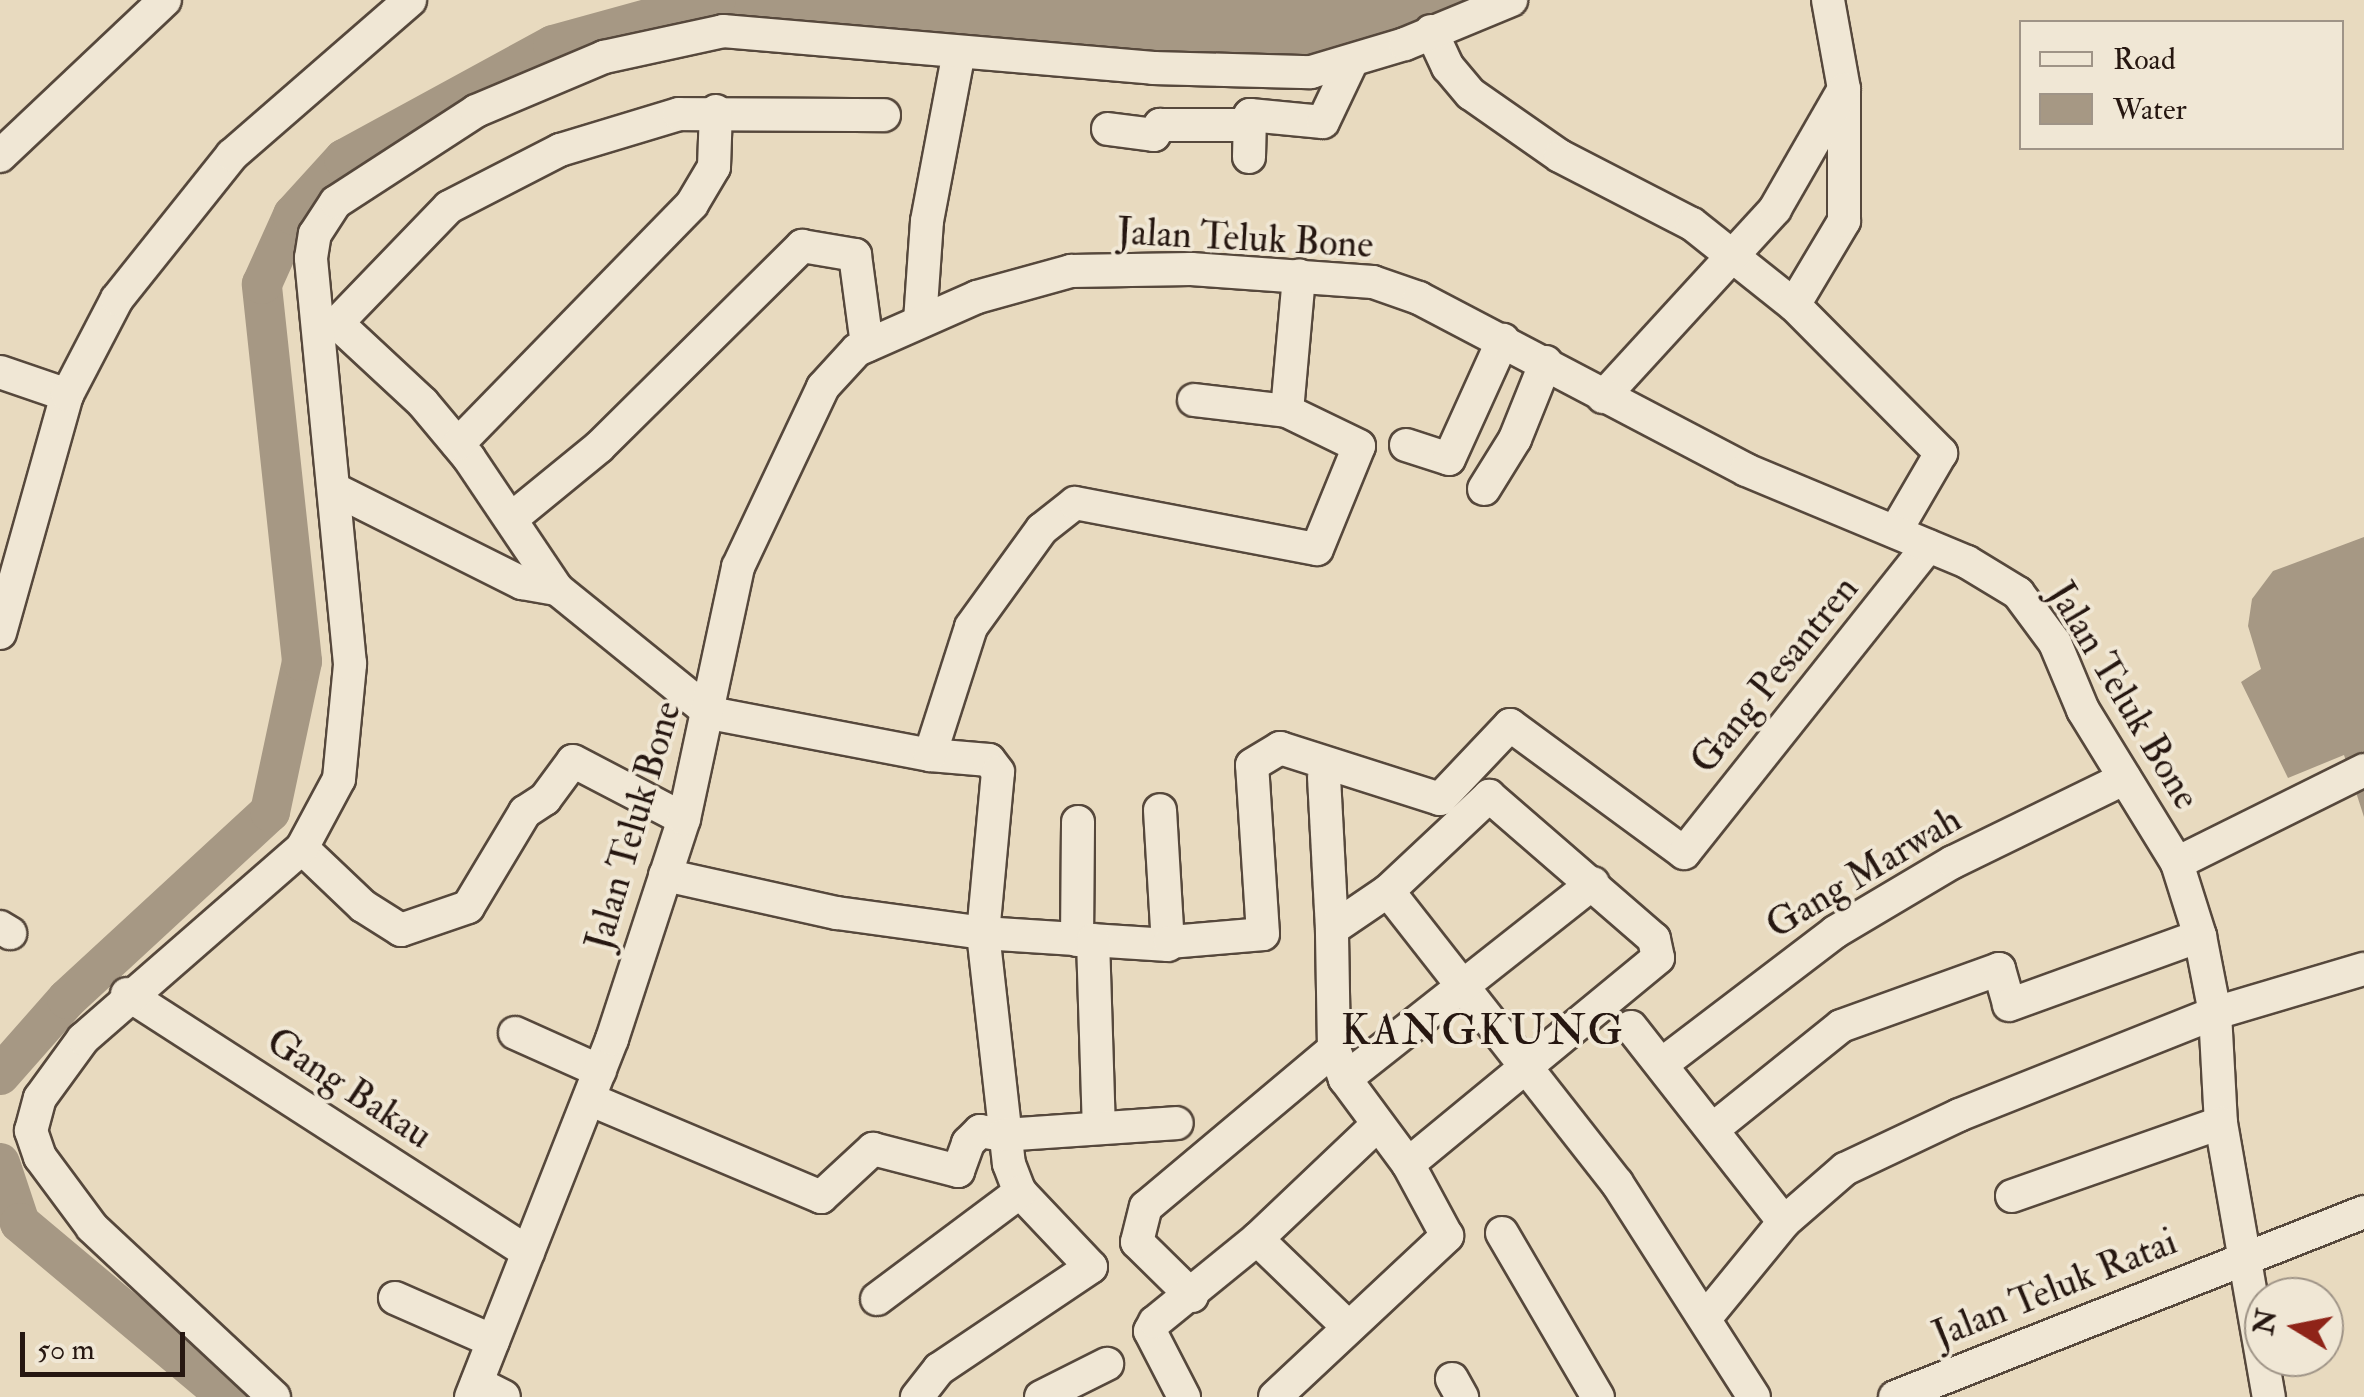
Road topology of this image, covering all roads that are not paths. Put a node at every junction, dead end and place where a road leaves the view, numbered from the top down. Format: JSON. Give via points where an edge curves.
{"nodes":[{"id":1,"x":166,"y":0,"type":"edge"},
{"id":2,"x":410,"y":0,"type":"edge"},
{"id":3,"x":1511,"y":0,"type":"edge"},
{"id":4,"x":1828,"y":0,"type":"edge"},
{"id":5,"x":1431,"y":31,"type":"junction"},
{"id":6,"x":959,"y":52,"type":"junction"},
{"id":7,"x":1351,"y":62,"type":"junction"},
{"id":8,"x":1248,"y":68,"type":"junction"},
{"id":9,"x":1844,"y":89,"type":"junction"},
{"id":10,"x":716,"y":112,"type":"junction"},
{"id":11,"x":884,"y":114,"type":"dead end"},
{"id":12,"x":1108,"y":129,"type":"dead end"},
{"id":13,"x":1249,"y":132,"type":"junction"},
{"id":14,"x":0,"y":156,"type":"edge"},
{"id":15,"x":1734,"y":256,"type":"junction"},
{"id":16,"x":1298,"y":276,"type":"junction"},
{"id":17,"x":1794,"y":305,"type":"junction"},
{"id":18,"x":920,"y":322,"type":"junction"},
{"id":19,"x":329,"y":324,"type":"junction"},
{"id":20,"x":1503,"y":340,"type":"junction"},
{"id":21,"x":867,"y":345,"type":"junction"},
{"id":22,"x":1546,"y":362,"type":"junction"},
{"id":23,"x":0,"y":372,"type":"edge"},
{"id":24,"x":67,"y":394,"type":"junction"},
{"id":25,"x":1602,"y":397,"type":"junction"},
{"id":26,"x":1194,"y":400,"type":"dead end"},
{"id":27,"x":1288,"y":411,"type":"junction"},
{"id":28,"x":458,"y":444,"type":"junction"},
{"id":29,"x":1406,"y":446,"type":"dead end"},
{"id":30,"x":1484,"y":489,"type":"dead end"},
{"id":31,"x":336,"y":490,"type":"junction"},
{"id":32,"x":511,"y":519,"type":"junction"},
{"id":33,"x":1896,"y":532,"type":"junction"},
{"id":34,"x":1928,"y":546,"type":"junction"},
{"id":35,"x":556,"y":588,"type":"junction"},
{"id":36,"x":0,"y":633,"type":"edge"},
{"id":37,"x":710,"y":713,"type":"junction"},
{"id":38,"x":930,"y":755,"type":"junction"},
{"id":39,"x":2364,"y":770,"type":"edge"},
{"id":40,"x":1324,"y":777,"type":"dead end"},
{"id":41,"x":2125,"y":778,"type":"junction"},
{"id":42,"x":1160,"y":810,"type":"dead end"},
{"id":43,"x":684,"y":819,"type":"junction"},
{"id":44,"x":1078,"y":822,"type":"dead end"},
{"id":45,"x":302,"y":848,"type":"junction"},
{"id":46,"x":2176,"y":862,"type":"junction"},
{"id":47,"x":665,"y":875,"type":"junction"},
{"id":48,"x":1593,"y":882,"type":"junction"},
{"id":49,"x":1388,"y":891,"type":"junction"},
{"id":50,"x":1332,"y":929,"type":"junction"},
{"id":51,"x":983,"y":933,"type":"junction"},
{"id":52,"x":2200,"y":936,"type":"junction"},
{"id":53,"x":1085,"y":940,"type":"junction"},
{"id":54,"x":1170,"y":942,"type":"junction"},
{"id":55,"x":2364,"y":969,"type":"edge"},
{"id":56,"x":1465,"y":988,"type":"junction"},
{"id":57,"x":127,"y":994,"type":"junction"},
{"id":58,"x":2215,"y":1012,"type":"junction"},
{"id":59,"x":1631,"y":1027,"type":"dead end"},
{"id":60,"x":515,"y":1033,"type":"dead end"},
{"id":61,"x":1340,"y":1064,"type":"junction"},
{"id":62,"x":1662,"y":1064,"type":"junction"},
{"id":63,"x":1527,"y":1066,"type":"junction"},
{"id":64,"x":594,"y":1085,"type":"junction"},
{"id":65,"x":1178,"y":1123,"type":"dead end"},
{"id":66,"x":2221,"y":1123,"type":"junction"},
{"id":67,"x":1099,"y":1126,"type":"junction"},
{"id":68,"x":1376,"y":1126,"type":"junction"},
{"id":69,"x":1712,"y":1130,"type":"junction"},
{"id":70,"x":1003,"y":1135,"type":"junction"},
{"id":71,"x":1408,"y":1164,"type":"junction"},
{"id":72,"x":1020,"y":1192,"type":"junction"},
{"id":73,"x":2012,"y":1196,"type":"dead end"},
{"id":74,"x":2364,"y":1212,"type":"edge"},
{"id":75,"x":1784,"y":1222,"type":"junction"},
{"id":76,"x":1502,"y":1233,"type":"dead end"},
{"id":77,"x":1256,"y":1239,"type":"junction"},
{"id":78,"x":528,"y":1252,"type":"junction"},
{"id":79,"x":2244,"y":1256,"type":"junction"},
{"id":80,"x":1192,"y":1296,"type":"junction"},
{"id":81,"x":396,"y":1298,"type":"dead end"},
{"id":82,"x":877,"y":1299,"type":"dead end"},
{"id":83,"x":1707,"y":1316,"type":"junction"},
{"id":84,"x":1346,"y":1326,"type":"junction"},
{"id":85,"x":494,"y":1340,"type":"junction"},
{"id":86,"x":1107,"y":1364,"type":"dead end"},
{"id":87,"x":484,"y":1392,"type":"edge"},
{"id":88,"x":274,"y":1397,"type":"edge"},
{"id":89,"x":917,"y":1397,"type":"edge"},
{"id":90,"x":1041,"y":1397,"type":"edge"},
{"id":91,"x":1184,"y":1397,"type":"edge"},
{"id":92,"x":1274,"y":1397,"type":"edge"},
{"id":93,"x":1598,"y":1397,"type":"edge"},
{"id":94,"x":1754,"y":1397,"type":"edge"},
{"id":95,"x":1895,"y":1397,"type":"edge"},
{"id":96,"x":2269,"y":1397,"type":"edge"}],
"edges":[{"from":1,"to":14,"type":"street"},
{"from":2,"to":24,"type":"street","via":[[300,92],[194,195],[117,299]]},
{"from":3,"to":5,"type":"street"},
{"from":4,"to":9,"type":"street"},
{"from":5,"to":7,"type":"street"},
{"from":5,"to":15,"type":"street","via":[[1448,67],[1472,94],[1560,156],[1692,224]]},
{"from":6,"to":8,"type":"street","via":[[1153,68]]},
{"from":6,"to":18,"type":"street","via":[[926,221]]},
{"from":6,"to":19,"type":"street","via":[[723,32],[604,57],[476,111],[336,202],[314,234],[311,258]]},
{"from":7,"to":8,"type":"street","via":[[1311,72]]},
{"from":7,"to":13,"type":"street","via":[[1319,123]]},
{"from":8,"to":13,"type":"street"},
{"from":9,"to":15,"type":"street","via":[[1775,209]]},
{"from":9,"to":17,"type":"street","via":[[1844,221]]},
{"from":10,"to":11,"type":"street"},
{"from":10,"to":19,"type":"street","via":[[679,114],[560,150],[496,178],[449,208]]},
{"from":10,"to":28,"type":"street","via":[[714,167],[692,204]]},
{"from":12,"to":13,"type":"street","via":[[1154,135],[1160,124]]},
{"from":15,"to":17,"type":"street"},
{"from":15,"to":25,"type":"street"},
{"from":16,"to":18,"type":"street","name":"Jalan Teluk Bone","via":[[1071,271],[977,297]]},
{"from":16,"to":20,"type":"street","name":"Jalan Teluk Bone","via":[[1373,282]]},
{"from":16,"to":27,"type":"street"},
{"from":17,"to":33,"type":"street","via":[[1941,453]]},
{"from":18,"to":21,"type":"street","name":"Jalan Teluk Bone"},
{"from":19,"to":28,"type":"street"},
{"from":19,"to":31,"type":"street"},
{"from":20,"to":22,"type":"street","name":"Jalan Teluk Bone"},
{"from":20,"to":29,"type":"street","via":[[1449,459]]},
{"from":21,"to":32,"type":"street","via":[[855,255],[802,246],[600,447]]},
{"from":21,"to":37,"type":"street","name":"Jalan Teluk Bone","via":[[823,386],[760,510],[738,567]]},
{"from":22,"to":25,"type":"street","name":"Jalan Teluk Bone"},
{"from":22,"to":30,"type":"street","via":[[1521,426]]},
{"from":23,"to":24,"type":"street"},
{"from":24,"to":36,"type":"street"},
{"from":25,"to":33,"type":"street","name":"Jalan Teluk Bone","via":[[1746,470]]},
{"from":26,"to":27,"type":"street"},
{"from":27,"to":38,"type":"street","via":[[1359,446],[1316,549],[1075,503],[1042,529],[971,626]]},
{"from":28,"to":32,"type":"street"},
{"from":31,"to":35,"type":"street","via":[[522,584]]},
{"from":31,"to":45,"type":"street","via":[[350,684],[338,778]]},
{"from":32,"to":35,"type":"street"},
{"from":33,"to":34,"type":"street","name":"Jalan Teluk Bone"},
{"from":34,"to":41,"type":"street","name":"Jalan Teluk Bone","via":[[1984,572],[2035,612]]},
{"from":34,"to":54,"type":"street","name":"Gang Pesantren","via":[[1684,854],[1510,724],[1440,798],[1280,748],[1252,766],[1264,934]]},
{"from":35,"to":37,"type":"street"},
{"from":37,"to":38,"type":"street"},
{"from":37,"to":43,"type":"street","name":"Jalan Teluk Bone"},
{"from":38,"to":51,"type":"street","via":[[990,760],[998,772]]},
{"from":39,"to":46,"type":"street"},
{"from":40,"to":50,"type":"street"},
{"from":41,"to":46,"type":"street","name":"Jalan Teluk Bone"},
{"from":41,"to":62,"type":"street","name":"Gang Marwah","via":[[1983,846],[1849,924]]},
{"from":42,"to":54,"type":"street"},
{"from":43,"to":45,"type":"street","via":[[572,761],[546,799],[524,812],[468,908],[400,930],[363,906]]},
{"from":43,"to":47,"type":"street","name":"Jalan Teluk Bone"},
{"from":44,"to":53,"type":"street"},
{"from":45,"to":57,"type":"street","via":[[188,952]]},
{"from":46,"to":52,"type":"street","name":"Jalan Teluk Bone"},
{"from":47,"to":51,"type":"street","via":[[837,913]]},
{"from":47,"to":64,"type":"street","name":"Jalan Teluk Bone"},
{"from":48,"to":49,"type":"street","via":[[1489,796]]},
{"from":48,"to":56,"type":"street"},
{"from":48,"to":63,"type":"street","via":[[1654,939],[1658,958]]},
{"from":49,"to":50,"type":"street"},
{"from":49,"to":56,"type":"street"},
{"from":50,"to":61,"type":"street"},
{"from":51,"to":53,"type":"street"},
{"from":51,"to":70,"type":"street"},
{"from":52,"to":58,"type":"street","name":"Jalan Teluk Bone"},
{"from":52,"to":69,"type":"street","via":[[2009,1006],[1999,969],[1841,1026]]},
{"from":53,"to":54,"type":"street"},
{"from":53,"to":67,"type":"street"},
{"from":55,"to":58,"type":"street"},
{"from":56,"to":61,"type":"street"},
{"from":56,"to":63,"type":"street"},
{"from":57,"to":78,"type":"street","name":"Gang Bakau"},
{"from":57,"to":88,"type":"street","via":[[83,1038],[40,1098],[31,1131],[40,1157],[92,1227]]},
{"from":58,"to":66,"type":"street","name":"Jalan Teluk Bone"},
{"from":58,"to":75,"type":"street","via":[[1845,1169]]},
{"from":59,"to":62,"type":"street"},
{"from":60,"to":64,"type":"street"},
{"from":61,"to":68,"type":"street"},
{"from":61,"to":80,"type":"street","via":[[1146,1207],[1137,1242]]},
{"from":62,"to":69,"type":"street"},
{"from":63,"to":71,"type":"street"},
{"from":63,"to":83,"type":"street"},
{"from":64,"to":70,"type":"street","via":[[822,1197],[872,1149],[958,1171],[980,1131]]},
{"from":64,"to":78,"type":"street","name":"Jalan Teluk Bone"},
{"from":65,"to":67,"type":"street"},
{"from":66,"to":73,"type":"street"},
{"from":66,"to":79,"type":"street","name":"Jalan Teluk Bone"},
{"from":67,"to":70,"type":"street"},
{"from":68,"to":71,"type":"street"},
{"from":68,"to":77,"type":"street"},
{"from":69,"to":75,"type":"street"},
{"from":70,"to":72,"type":"street"},
{"from":71,"to":84,"type":"street","via":[[1445,1228],[1444,1244]]},
{"from":72,"to":82,"type":"street"},
{"from":72,"to":89,"type":"street","via":[[1085,1256],[1090,1271],[940,1369]]},
{"from":74,"to":79,"type":"street","name":"Jalan Teluk Ratai"},
{"from":75,"to":83,"type":"street"},
{"from":76,"to":93,"type":"street"},
{"from":77,"to":80,"type":"street"},
{"from":77,"to":84,"type":"street"},
{"from":78,"to":85,"type":"street","name":"Jalan Teluk Bone"},
{"from":79,"to":95,"type":"street","name":"Jalan Teluk Ratai"},
{"from":79,"to":96,"type":"street","name":"Jalan Teluk Bone"},
{"from":80,"to":91,"type":"street","via":[[1150,1330]]},
{"from":81,"to":85,"type":"street"},
{"from":83,"to":94,"type":"street"},
{"from":84,"to":92,"type":"street"},
{"from":85,"to":87,"type":"street","name":"Jalan Teluk Bone"},
{"from":86,"to":90,"type":"street"}]}
